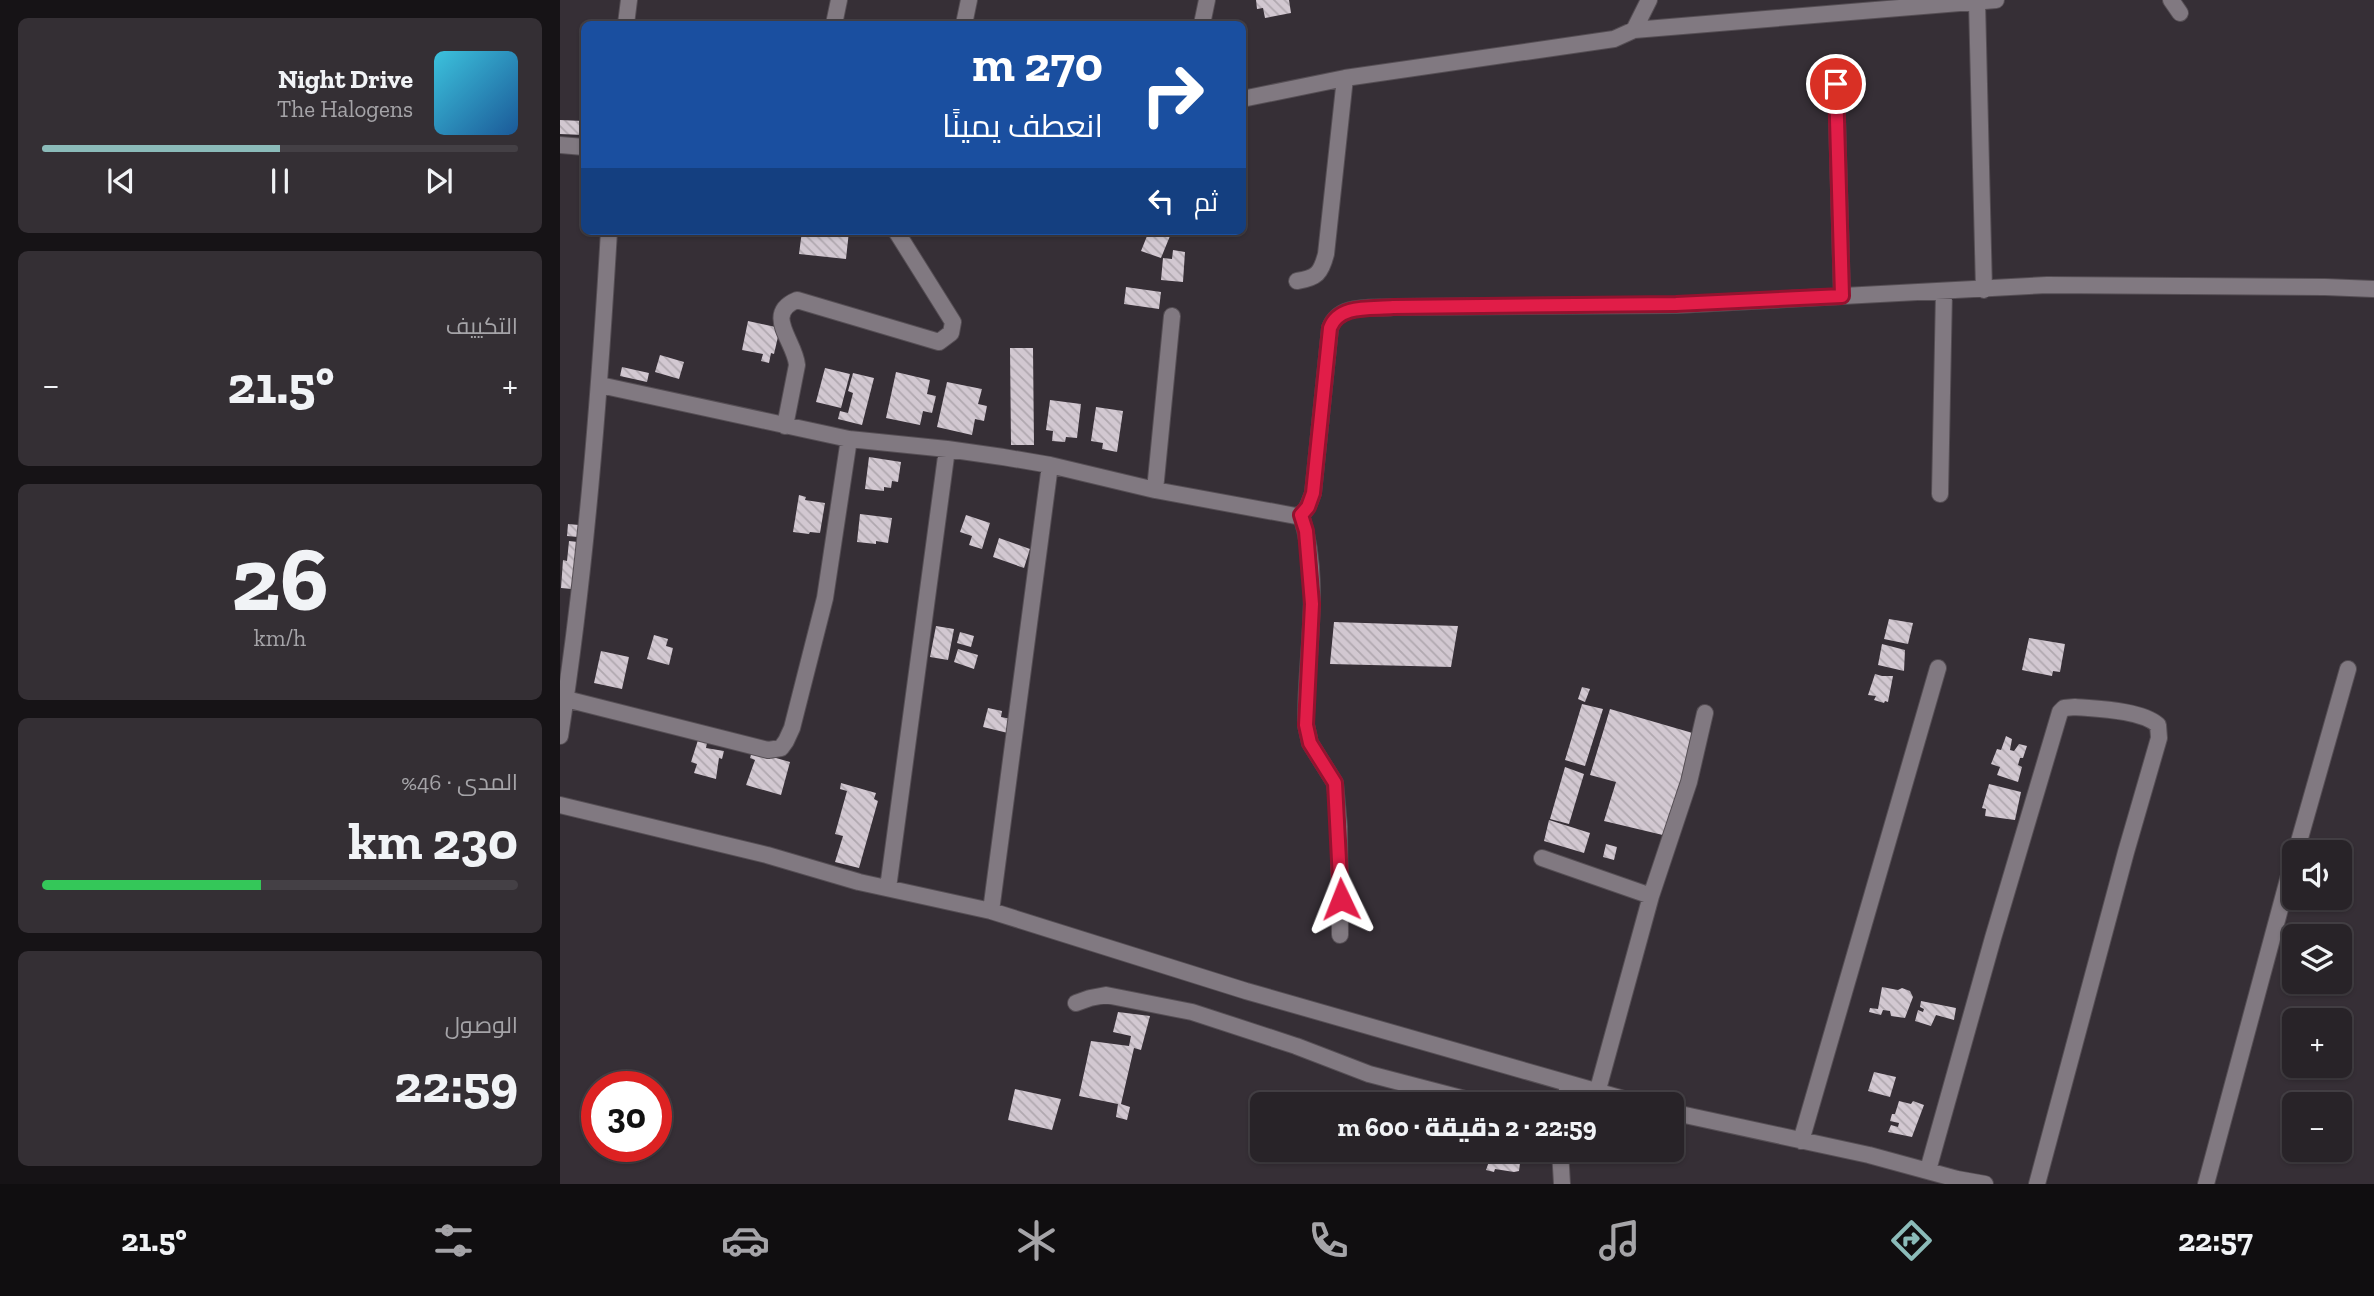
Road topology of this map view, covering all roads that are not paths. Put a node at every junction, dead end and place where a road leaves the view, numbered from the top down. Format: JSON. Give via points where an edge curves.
{"nodes":[{"id":1,"x":629,"y":0,"type":"edge"},
{"id":2,"x":839,"y":0,"type":"edge"},
{"id":3,"x":969,"y":0,"type":"edge"},
{"id":4,"x":1207,"y":0,"type":"edge"},
{"id":5,"x":1649,"y":0,"type":"edge"},
{"id":6,"x":1996,"y":0,"type":"edge"},
{"id":7,"x":1977,"y":2,"type":"edge"},
{"id":8,"x":626,"y":21,"type":"edge"},
{"id":9,"x":835,"y":21,"type":"edge"},
{"id":10,"x":965,"y":21,"type":"edge"},
{"id":11,"x":1203,"y":21,"type":"edge"},
{"id":12,"x":1634,"y":30,"type":"junction"},
{"id":13,"x":1345,"y":78,"type":"junction"},
{"id":14,"x":1836,"y":84,"type":"dead end"},
{"id":15,"x":1246,"y":98,"type":"edge"},
{"id":16,"x":560,"y":145,"type":"edge"},
{"id":17,"x":581,"y":146,"type":"edge"},
{"id":18,"x":609,"y":235,"type":"edge"},
{"id":19,"x":899,"y":235,"type":"edge"},
{"id":20,"x":1297,"y":281,"type":"dead end"},
{"id":21,"x":2374,"y":289,"type":"edge"},
{"id":22,"x":1984,"y":290,"type":"junction"},
{"id":23,"x":1944,"y":292,"type":"junction"},
{"id":24,"x":1842,"y":296,"type":"junction"},
{"id":25,"x":1172,"y":316,"type":"dead end"},
{"id":26,"x":600,"y":385,"type":"junction"},
{"id":27,"x":785,"y":426,"type":"junction"},
{"id":28,"x":849,"y":439,"type":"junction"},
{"id":29,"x":947,"y":449,"type":"junction"},
{"id":30,"x":1050,"y":466,"type":"junction"},
{"id":31,"x":1155,"y":490,"type":"junction"},
{"id":32,"x":1940,"y":494,"type":"dead end"},
{"id":33,"x":1301,"y":515,"type":"junction"},
{"id":34,"x":1938,"y":668,"type":"dead end"},
{"id":35,"x":2348,"y":669,"type":"dead end"},
{"id":36,"x":563,"y":709,"type":"edge"},
{"id":37,"x":1705,"y":713,"type":"dead end"},
{"id":38,"x":560,"y":736,"type":"edge"},
{"id":39,"x":560,"y":804,"type":"edge"},
{"id":40,"x":2299,"y":840,"type":"edge"},
{"id":41,"x":1542,"y":858,"type":"dead end"},
{"id":42,"x":888,"y":888,"type":"junction"},
{"id":43,"x":1651,"y":896,"type":"junction"},
{"id":44,"x":2282,"y":903,"type":"edge"},
{"id":45,"x":991,"y":911,"type":"junction"},
{"id":46,"x":1340,"y":935,"type":"dead end"},
{"id":47,"x":1076,"y":1003,"type":"dead end"},
{"id":48,"x":1568,"y":1084,"type":"junction"},
{"id":49,"x":1438,"y":1092,"type":"edge"},
{"id":50,"x":1566,"y":1092,"type":"edge"},
{"id":51,"x":1594,"y":1092,"type":"edge"},
{"id":52,"x":1597,"y":1092,"type":"edge"},
{"id":53,"x":1684,"y":1115,"type":"edge"},
{"id":54,"x":1801,"y":1141,"type":"junction"},
{"id":55,"x":1561,"y":1162,"type":"edge"},
{"id":56,"x":1928,"y":1170,"type":"junction"},
{"id":57,"x":1562,"y":1184,"type":"edge"},
{"id":58,"x":1985,"y":1184,"type":"edge"},
{"id":59,"x":2037,"y":1184,"type":"edge"},
{"id":60,"x":2206,"y":1184,"type":"edge"}],
"edges":[{"from":1,"to":8,"type":"street"},
{"from":2,"to":9,"type":"street"},
{"from":3,"to":10,"type":"street"},
{"from":4,"to":11,"type":"street"},
{"from":5,"to":12,"type":"street"},
{"from":6,"to":7,"type":"street"},
{"from":7,"to":12,"type":"street"},
{"from":7,"to":22,"type":"street"},
{"from":12,"to":13,"type":"street","via":[[1598,42]]},
{"from":13,"to":15,"type":"street"},
{"from":13,"to":20,"type":"street","via":[[1326,254],[1319,274]]},
{"from":14,"to":24,"type":"street"},
{"from":16,"to":17,"type":"street"},
{"from":18,"to":26,"type":"street"},
{"from":19,"to":27,"type":"street","via":[[953,322],[951,333],[939,342],[797,300],[787,304],[782,323],[797,365]]},
{"from":21,"to":22,"type":"street","via":[[2087,285]]},
{"from":22,"to":23,"type":"street"},
{"from":23,"to":24,"type":"street"},
{"from":23,"to":32,"type":"street"},
{"from":24,"to":33,"type":"street","via":[[1346,310],[1330,328],[1313,493]]},
{"from":25,"to":31,"type":"street"},
{"from":26,"to":27,"type":"street"},
{"from":26,"to":36,"type":"street","via":[[580,593]]},
{"from":27,"to":28,"type":"street"},
{"from":28,"to":29,"type":"street"},
{"from":28,"to":36,"type":"street","via":[[825,598],[792,727],[781,748],[768,750]]},
{"from":29,"to":30,"type":"street"},
{"from":29,"to":42,"type":"street"},
{"from":30,"to":31,"type":"street"},
{"from":30,"to":45,"type":"street"},
{"from":31,"to":33,"type":"street","via":[[1291,517]]},
{"from":33,"to":46,"type":"street","via":[[1312,604],[1306,725],[1310,743],[1335,783]]},
{"from":34,"to":54,"type":"street"},
{"from":35,"to":40,"type":"street"},
{"from":36,"to":38,"type":"street"},
{"from":37,"to":43,"type":"street","via":[[1689,782]]},
{"from":39,"to":42,"type":"street"},
{"from":41,"to":43,"type":"street"},
{"from":42,"to":45,"type":"street"},
{"from":43,"to":52,"type":"street"},
{"from":44,"to":60,"type":"street"},
{"from":45,"to":48,"type":"street"},
{"from":47,"to":49,"type":"street","via":[[1106,995],[1192,1012],[1362,1072]]},
{"from":48,"to":50,"type":"street"},
{"from":48,"to":51,"type":"street"},
{"from":53,"to":54,"type":"street"},
{"from":54,"to":56,"type":"street"},
{"from":55,"to":57,"type":"street"},
{"from":56,"to":58,"type":"street"},
{"from":56,"to":59,"type":"street","via":[[2060,712],[2074,707],[2138,715],[2158,725],[2159,738]]}]}
